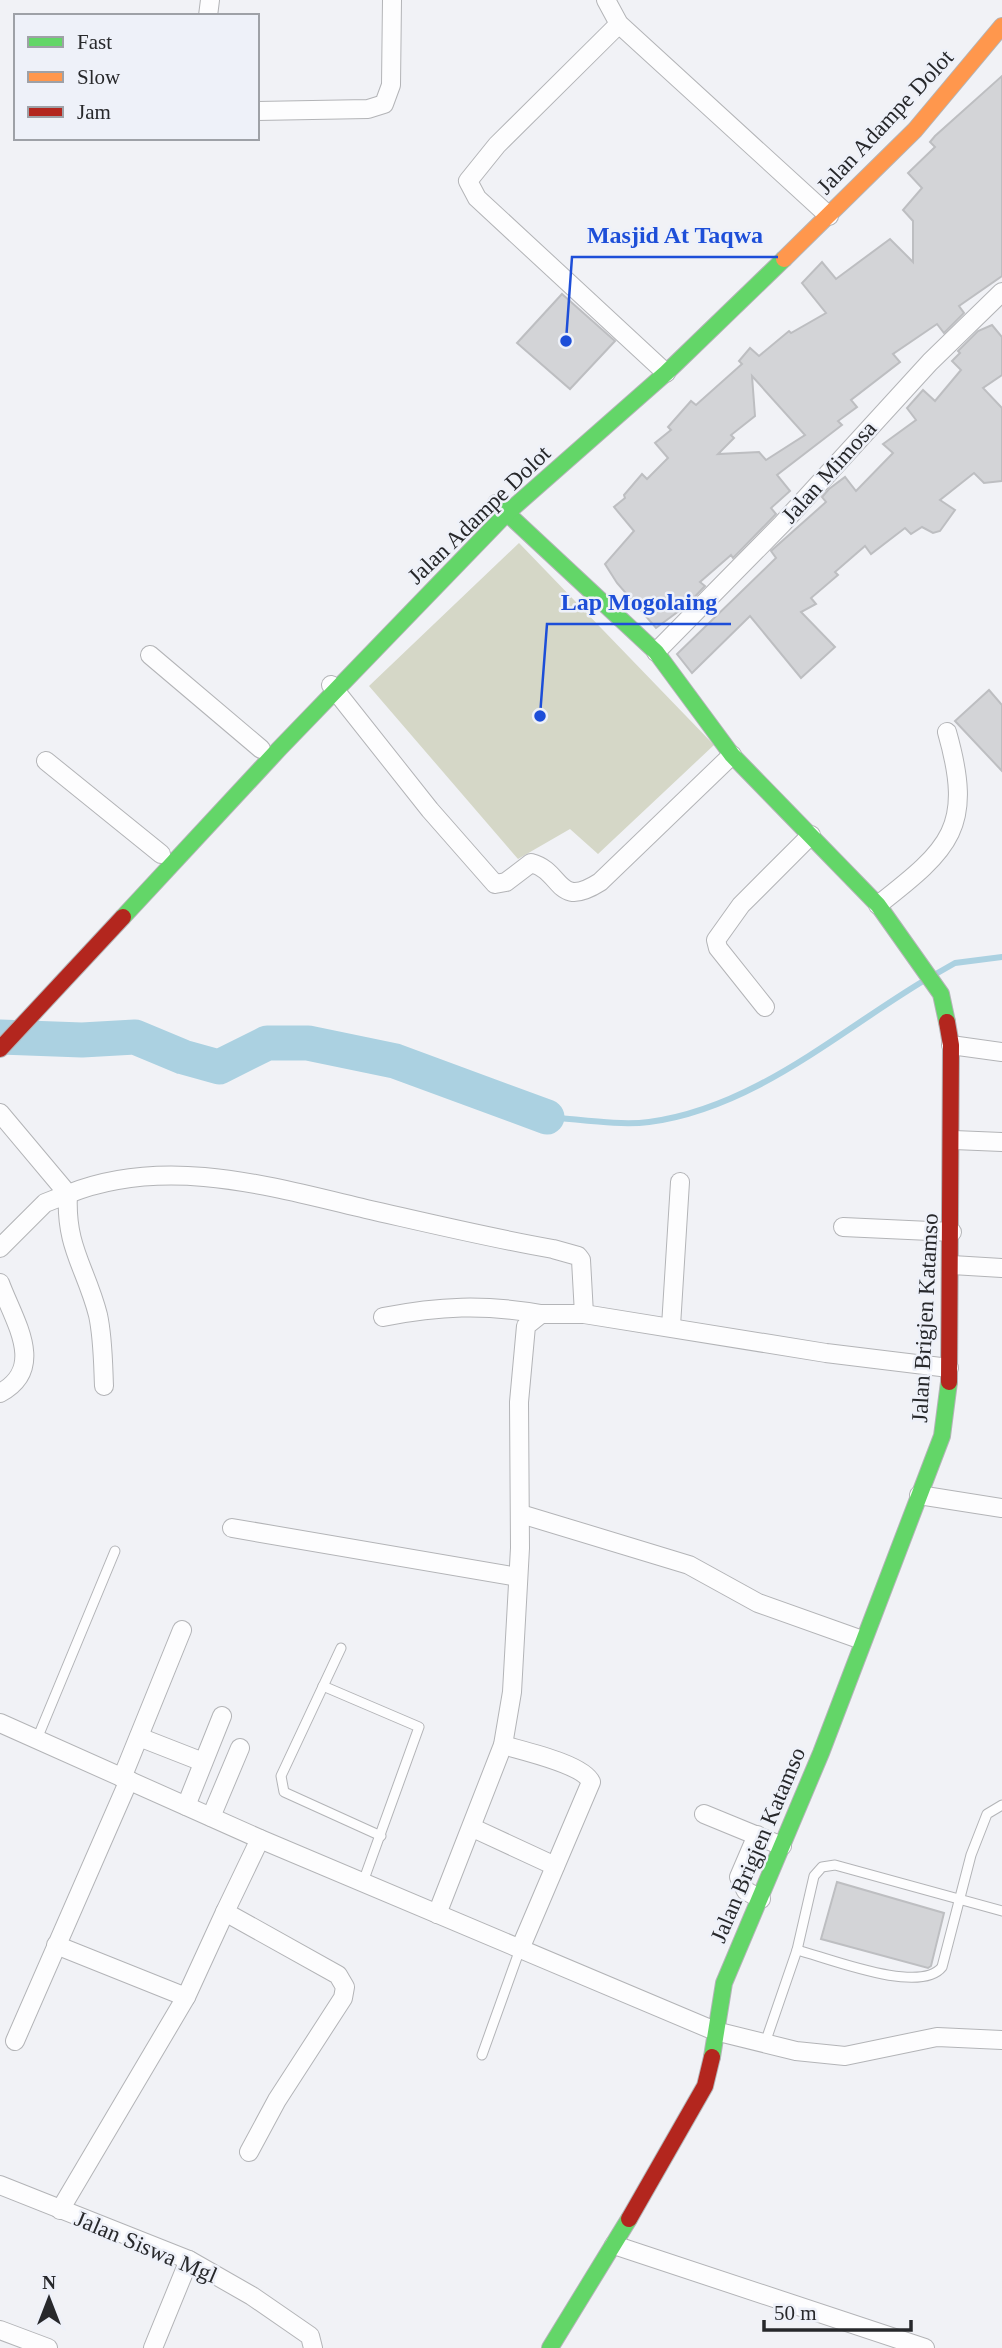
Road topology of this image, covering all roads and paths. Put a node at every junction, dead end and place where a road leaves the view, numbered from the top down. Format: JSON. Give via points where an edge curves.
{"nodes":[{"id":1,"x":392,"y":0,"type":"edge"},
{"id":2,"x":606,"y":0,"type":"edge"},
{"id":3,"x":1002,"y":8,"type":"edge"},
{"id":4,"x":619,"y":24,"type":"junction"},
{"id":5,"x":1002,"y":26,"type":"edge"},
{"id":6,"x":923,"y":94,"type":"dead end"},
{"id":7,"x":259,"y":111,"type":"edge"},
{"id":8,"x":823,"y":206,"type":"junction"},
{"id":9,"x":1002,"y":292,"type":"edge"},
{"id":10,"x":661,"y":369,"type":"junction"},
{"id":11,"x":502,"y":508,"type":"junction"},
{"id":12,"x":656,"y":652,"type":"junction"},
{"id":13,"x":150,"y":655,"type":"dead end"},
{"id":14,"x":331,"y":685,"type":"junction"},
{"id":15,"x":947,"y":732,"type":"dead end"},
{"id":16,"x":261,"y":749,"type":"junction"},
{"id":17,"x":732,"y":755,"type":"junction"},
{"id":18,"x":46,"y":761,"type":"dead end"},
{"id":19,"x":811,"y":835,"type":"junction"},
{"id":20,"x":161,"y":854,"type":"junction"},
{"id":21,"x":878,"y":905,"type":"junction"},
{"id":22,"x":37,"y":984,"type":"dead end"},
{"id":23,"x":765,"y":1007,"type":"dead end"},
{"id":24,"x":951,"y":1045,"type":"junction"},
{"id":25,"x":0,"y":1049,"type":"edge"},
{"id":26,"x":1002,"y":1052,"type":"edge"},
{"id":27,"x":0,"y":1113,"type":"edge"},
{"id":28,"x":954,"y":1140,"type":"junction"},
{"id":29,"x":1002,"y":1142,"type":"edge"},
{"id":30,"x":680,"y":1182,"type":"dead end"},
{"id":31,"x":68,"y":1194,"type":"junction"},
{"id":32,"x":843,"y":1227,"type":"dead end"},
{"id":33,"x":952,"y":1233,"type":"junction"},
{"id":34,"x":0,"y":1248,"type":"edge"},
{"id":35,"x":952,"y":1265,"type":"junction"},
{"id":36,"x":1002,"y":1268,"type":"edge"},
{"id":37,"x":0,"y":1283,"type":"edge"},
{"id":38,"x":541,"y":1314,"type":"junction"},
{"id":39,"x":584,"y":1314,"type":"junction"},
{"id":40,"x":383,"y":1317,"type":"dead end"},
{"id":41,"x":671,"y":1326,"type":"junction"},
{"id":42,"x":949,"y":1368,"type":"junction"},
{"id":43,"x":104,"y":1386,"type":"dead end"},
{"id":44,"x":0,"y":1393,"type":"edge"},
{"id":45,"x":919,"y":1494,"type":"junction"},
{"id":46,"x":1002,"y":1508,"type":"edge"},
{"id":47,"x":521,"y":1514,"type":"junction"},
{"id":48,"x":232,"y":1528,"type":"dead end"},
{"id":49,"x":115,"y":1551,"type":"dead end"},
{"id":50,"x":518,"y":1577,"type":"junction"},
{"id":51,"x":182,"y":1630,"type":"dead end"},
{"id":52,"x":862,"y":1640,"type":"junction"},
{"id":53,"x":341,"y":1648,"type":"dead end"},
{"id":54,"x":323,"y":1686,"type":"junction"},
{"id":55,"x":222,"y":1716,"type":"dead end"},
{"id":56,"x":0,"y":1723,"type":"edge"},
{"id":57,"x":139,"y":1737,"type":"junction"},
{"id":58,"x":37,"y":1739,"type":"junction"},
{"id":59,"x":503,"y":1745,"type":"junction"},
{"id":60,"x":240,"y":1748,"type":"dead end"},
{"id":61,"x":203,"y":1762,"type":"junction"},
{"id":62,"x":126,"y":1779,"type":"junction"},
{"id":63,"x":1002,"y":1805,"type":"edge"},
{"id":64,"x":186,"y":1806,"type":"junction"},
{"id":65,"x":704,"y":1814,"type":"dead end"},
{"id":66,"x":211,"y":1817,"type":"junction"},
{"id":67,"x":473,"y":1828,"type":"junction"},
{"id":68,"x":757,"y":1835,"type":"junction"},
{"id":69,"x":381,"y":1836,"type":"junction"},
{"id":70,"x":260,"y":1839,"type":"junction"},
{"id":71,"x":782,"y":1846,"type":"junction"},
{"id":72,"x":555,"y":1866,"type":"junction"},
{"id":73,"x":363,"y":1882,"type":"junction"},
{"id":74,"x":761,"y":1899,"type":"junction"},
{"id":75,"x":959,"y":1901,"type":"junction"},
{"id":76,"x":1002,"y":1911,"type":"edge"},
{"id":77,"x":225,"y":1912,"type":"junction"},
{"id":78,"x":437,"y":1914,"type":"junction"},
{"id":79,"x":56,"y":1945,"type":"junction"},
{"id":80,"x":520,"y":1949,"type":"junction"},
{"id":81,"x":797,"y":1950,"type":"junction"},
{"id":82,"x":186,"y":1997,"type":"junction"},
{"id":83,"x":715,"y":2031,"type":"junction"},
{"id":84,"x":15,"y":2040,"type":"dead end"},
{"id":85,"x":1002,"y":2040,"type":"edge"},
{"id":86,"x":765,"y":2043,"type":"junction"},
{"id":87,"x":482,"y":2055,"type":"dead end"},
{"id":88,"x":249,"y":2152,"type":"dead end"},
{"id":89,"x":0,"y":2185,"type":"edge"},
{"id":90,"x":60,"y":2210,"type":"junction"},
{"id":91,"x":614,"y":2245,"type":"junction"},
{"id":92,"x":189,"y":2260,"type":"junction"},
{"id":93,"x":0,"y":2330,"type":"edge"},
{"id":94,"x":48,"y":2348,"type":"edge"},
{"id":95,"x":153,"y":2348,"type":"edge"},
{"id":96,"x":313,"y":2348,"type":"edge"},
{"id":97,"x":550,"y":2348,"type":"edge"},
{"id":98,"x":925,"y":2348,"type":"edge"}],
"edges":[{"from":1,"to":7,"type":"street","via":[[391,85],[384,104],[368,109]]},
{"from":2,"to":4,"type":"street"},
{"from":3,"to":6,"type":"main road","name":"Jalan Adampe Dolot"},
{"from":4,"to":8,"type":"street"},
{"from":4,"to":10,"type":"street","via":[[497,145],[468,181],[477,198]]},
{"from":5,"to":8,"type":"main road","name":"Jalan Adampe Dolot","via":[[915,130]]},
{"from":8,"to":10,"type":"main road","name":"Jalan Adampe Dolot"},
{"from":9,"to":12,"type":"street","name":"Jalan Mimosa"},
{"from":10,"to":11,"type":"main road","name":"Jalan Adampe Dolot"},
{"from":11,"to":12,"type":"main road","name":"Jalan Brigjen Katamso"},
{"from":11,"to":14,"type":"main road","name":"Jalan Adampe Dolot"},
{"from":12,"to":17,"type":"main road","name":"Jalan Brigjen Katamso"},
{"from":13,"to":16,"type":"street"},
{"from":14,"to":16,"type":"main road","name":"Jalan Adampe Dolot"},
{"from":14,"to":17,"type":"street","via":[[495,884],[506,882],[531,863],[561,888],[585,891],[600,882]]},
{"from":14,"to":25,"type":"main road","name":"Jalan Adampe Dolot"},
{"from":15,"to":21,"type":"street","via":[[957,766],[959,800],[950,836],[927,867]]},
{"from":16,"to":20,"type":"main road","name":"Jalan Adampe Dolot"},
{"from":17,"to":19,"type":"main road","name":"Jalan Brigjen Katamso"},
{"from":18,"to":20,"type":"street"},
{"from":19,"to":21,"type":"main road","name":"Jalan Brigjen Katamso"},
{"from":19,"to":23,"type":"street","via":[[741,905],[716,940]]},
{"from":20,"to":22,"type":"main road","name":"Jalan Adampe Dolot"},
{"from":21,"to":24,"type":"main road","name":"Jalan Brigjen Katamso","via":[[941,994]]},
{"from":24,"to":26,"type":"street"},
{"from":24,"to":28,"type":"main road","name":"Jalan Brigjen Katamso"},
{"from":27,"to":31,"type":"street"},
{"from":28,"to":29,"type":"street"},
{"from":28,"to":33,"type":"main road","name":"Jalan Brigjen Katamso"},
{"from":30,"to":41,"type":"street"},
{"from":31,"to":34,"type":"street","via":[[46,1203]]},
{"from":31,"to":39,"type":"street","via":[[158,1177],[232,1178],[553,1249],[581,1260]]},
{"from":31,"to":43,"type":"street","via":[[69,1236],[102,1335]]},
{"from":32,"to":33,"type":"street"},
{"from":33,"to":35,"type":"main road","name":"Jalan Brigjen Katamso"},
{"from":35,"to":36,"type":"street"},
{"from":35,"to":42,"type":"main road","name":"Jalan Brigjen Katamso"},
{"from":37,"to":44,"type":"street","via":[[26,1355],[21,1375]]},
{"from":38,"to":39,"type":"street"},
{"from":38,"to":40,"type":"street","via":[[490,1307],[436,1307]]},
{"from":38,"to":47,"type":"street","via":[[526,1326],[522,1362]]},
{"from":39,"to":41,"type":"street"},
{"from":41,"to":42,"type":"street","via":[[826,1353]]},
{"from":42,"to":45,"type":"main road","name":"Jalan Brigjen Katamso","via":[[942,1436]]},
{"from":45,"to":46,"type":"street"},
{"from":45,"to":52,"type":"main road","name":"Jalan Brigjen Katamso"},
{"from":47,"to":50,"type":"street"},
{"from":47,"to":52,"type":"street","via":[[689,1565],[758,1603]]},
{"from":48,"to":50,"type":"street"},
{"from":49,"to":58,"type":"lane"},
{"from":50,"to":59,"type":"street","via":[[514,1674]]},
{"from":51,"to":57,"type":"street"},
{"from":52,"to":71,"type":"main road","name":"Jalan Brigjen Katamso"},
{"from":53,"to":54,"type":"lane"},
{"from":54,"to":69,"type":"lane","via":[[419,1727]]},
{"from":54,"to":69,"type":"lane","via":[[281,1776],[284,1792]]},
{"from":55,"to":61,"type":"street"},
{"from":56,"to":58,"type":"street"},
{"from":57,"to":61,"type":"street"},
{"from":57,"to":62,"type":"street"},
{"from":58,"to":62,"type":"street"},
{"from":59,"to":67,"type":"street"},
{"from":59,"to":72,"type":"street","via":[[575,1768],[590,1779]]},
{"from":60,"to":66,"type":"street"},
{"from":61,"to":64,"type":"street"},
{"from":62,"to":64,"type":"street"},
{"from":62,"to":79,"type":"street"},
{"from":63,"to":75,"type":"lane","via":[[987,1814]]},
{"from":64,"to":66,"type":"street"},
{"from":65,"to":68,"type":"street"},
{"from":66,"to":70,"type":"street"},
{"from":67,"to":72,"type":"street"},
{"from":67,"to":78,"type":"street"},
{"from":68,"to":71,"type":"street"},
{"from":68,"to":74,"type":"street","via":[[739,1877],[746,1891]]},
{"from":69,"to":73,"type":"lane"},
{"from":70,"to":73,"type":"street"},
{"from":70,"to":77,"type":"street"},
{"from":71,"to":74,"type":"main road","name":"Jalan Brigjen Katamso"},
{"from":72,"to":80,"type":"street"},
{"from":73,"to":78,"type":"street"},
{"from":74,"to":83,"type":"main road","name":"Jalan Brigjen Katamso","via":[[724,1983],[714,2017]]},
{"from":75,"to":76,"type":"lane"},
{"from":75,"to":81,"type":"lane","via":[[942,1967],[926,1978],[877,1971]]},
{"from":75,"to":81,"type":"lane","via":[[835,1865],[822,1867],[814,1876]]},
{"from":77,"to":82,"type":"street"},
{"from":77,"to":88,"type":"street","via":[[338,1975],[345,1987]]},
{"from":78,"to":80,"type":"street"},
{"from":79,"to":82,"type":"street"},
{"from":79,"to":84,"type":"street"},
{"from":80,"to":83,"type":"street"},
{"from":80,"to":87,"type":"lane"},
{"from":81,"to":86,"type":"lane"},
{"from":82,"to":90,"type":"street"},
{"from":83,"to":86,"type":"street"},
{"from":83,"to":91,"type":"main road","name":"Jalan Brigjen Katamso","via":[[710,2072]]},
{"from":85,"to":86,"type":"street","via":[[937,2037],[845,2056]]},
{"from":89,"to":90,"type":"street","name":"Jalan Siswa Mgl"},
{"from":90,"to":92,"type":"street","name":"Jalan Siswa Mgl"},
{"from":91,"to":97,"type":"main road","name":"Jalan Brigjen Katamso"},
{"from":91,"to":98,"type":"street"},
{"from":92,"to":95,"type":"street"},
{"from":92,"to":96,"type":"street","name":"Jalan Siswa Mgl","via":[[310,2336]]},
{"from":93,"to":94,"type":"street"}]}
